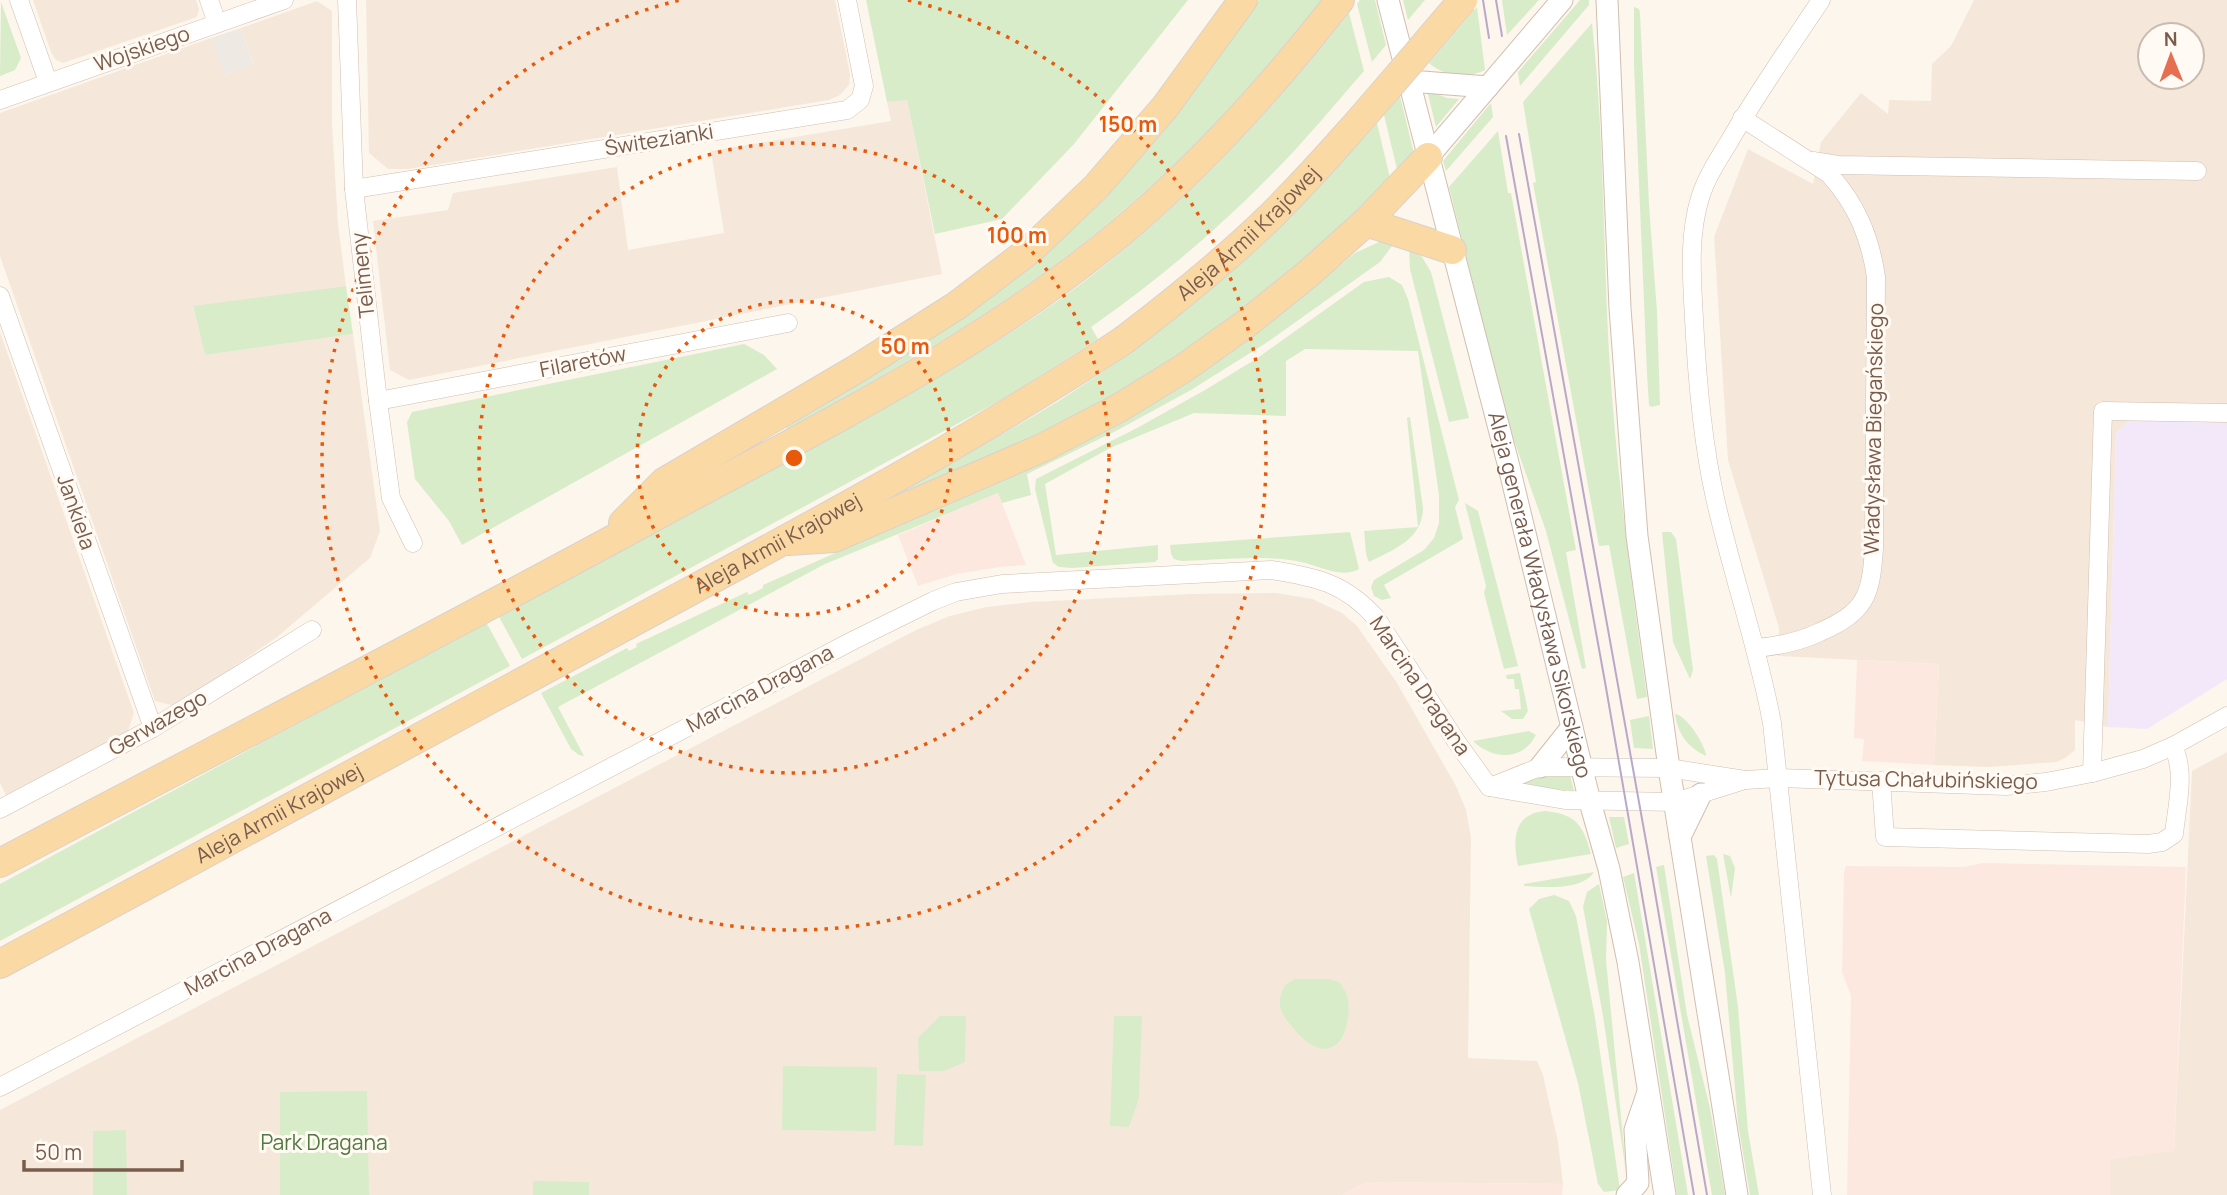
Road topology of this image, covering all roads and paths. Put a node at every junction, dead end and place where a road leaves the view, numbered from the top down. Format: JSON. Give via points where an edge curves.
{"nodes":[{"id":1,"x":19,"y":0,"type":"edge"},
{"id":2,"x":209,"y":0,"type":"edge"},
{"id":3,"x":284,"y":0,"type":"edge"},
{"id":4,"x":347,"y":0,"type":"edge"},
{"id":5,"x":847,"y":0,"type":"edge"},
{"id":6,"x":1242,"y":0,"type":"edge"},
{"id":7,"x":1340,"y":0,"type":"edge"},
{"id":8,"x":1388,"y":0,"type":"edge"},
{"id":9,"x":1463,"y":0,"type":"edge"},
{"id":10,"x":1562,"y":0,"type":"edge"},
{"id":11,"x":1607,"y":0,"type":"edge"},
{"id":12,"x":1821,"y":0,"type":"edge"},
{"id":13,"x":217,"y":23,"type":"junction"},
{"id":14,"x":1409,"y":81,"type":"junction"},
{"id":15,"x":48,"y":82,"type":"junction"},
{"id":16,"x":1488,"y":88,"type":"junction"},
{"id":17,"x":0,"y":100,"type":"edge"},
{"id":18,"x":1742,"y":118,"type":"junction"},
{"id":19,"x":1428,"y":157,"type":"junction"},
{"id":20,"x":1807,"y":160,"type":"junction"},
{"id":21,"x":2197,"y":171,"type":"dead end"},
{"id":22,"x":354,"y":189,"type":"junction"},
{"id":23,"x":1366,"y":222,"type":"junction"},
{"id":24,"x":1452,"y":250,"type":"junction"},
{"id":25,"x":0,"y":296,"type":"edge"},
{"id":26,"x":788,"y":323,"type":"dead end"},
{"id":27,"x":378,"y":401,"type":"junction"},
{"id":28,"x":2227,"y":413,"type":"edge"},
{"id":29,"x":783,"y":541,"type":"junction"},
{"id":30,"x":413,"y":543,"type":"dead end"},
{"id":31,"x":598,"y":547,"type":"junction"},
{"id":32,"x":312,"y":630,"type":"dead end"},
{"id":33,"x":1756,"y":648,"type":"junction"},
{"id":34,"x":2227,"y":716,"type":"edge"},
{"id":35,"x":1572,"y":727,"type":"junction"},
{"id":36,"x":153,"y":728,"type":"junction"},
{"id":37,"x":2173,"y":747,"type":"junction"},
{"id":38,"x":1581,"y":766,"type":"junction"},
{"id":39,"x":1540,"y":767,"type":"junction"},
{"id":40,"x":1669,"y":768,"type":"junction"},
{"id":41,"x":2092,"y":774,"type":"junction"},
{"id":42,"x":1779,"y":778,"type":"junction"},
{"id":43,"x":1745,"y":780,"type":"junction"},
{"id":44,"x":1881,"y":781,"type":"junction"},
{"id":45,"x":1489,"y":787,"type":"junction"},
{"id":46,"x":1701,"y":794,"type":"junction"},
{"id":47,"x":1590,"y":802,"type":"junction"},
{"id":48,"x":1675,"y":803,"type":"junction"},
{"id":49,"x":0,"y":809,"type":"edge"},
{"id":50,"x":1680,"y":837,"type":"junction"},
{"id":51,"x":0,"y":863,"type":"edge"},
{"id":52,"x":0,"y":964,"type":"edge"},
{"id":53,"x":0,"y":1087,"type":"edge"},
{"id":54,"x":1649,"y":1090,"type":"junction"},
{"id":55,"x":1627,"y":1195,"type":"edge"},
{"id":56,"x":1665,"y":1195,"type":"edge"},
{"id":57,"x":1737,"y":1195,"type":"edge"},
{"id":58,"x":1822,"y":1195,"type":"edge"}],
"edges":[{"from":1,"to":15,"type":"street"},
{"from":2,"to":13,"type":"street"},
{"from":3,"to":13,"type":"street","name":"Wojskiego"},
{"from":4,"to":22,"type":"street","name":"Telimeny"},
{"from":5,"to":22,"type":"street","name":"Świtezianki","via":[[864,86],[860,100],[847,110]]},
{"from":6,"to":31,"type":"main road","via":[[1165,107],[1096,187],[1031,249],[956,306],[664,482]]},
{"from":7,"to":31,"type":"main road","via":[[1273,83],[1196,165],[1131,225],[1069,273],[900,382]]},
{"from":8,"to":14,"type":"street","name":"Aleja generała Władysława Sikorskiego"},
{"from":9,"to":29,"type":"main road","name":"Aleja Armii Krajowej","bridge":true,"via":[[1271,215],[1224,260],[1124,340],[990,424]]},
{"from":10,"to":16,"type":"street"},
{"from":11,"to":40,"type":"street","via":[[1627,425],[1637,536]]},
{"from":12,"to":18,"type":"street"},
{"from":13,"to":15,"type":"street","name":"Wojskiego"},
{"from":14,"to":16,"type":"street"},
{"from":14,"to":19,"type":"street","name":"Aleja generała Władysława Sikorskiego"},
{"from":15,"to":17,"type":"street","name":"Wojskiego"},
{"from":16,"to":19,"type":"street"},
{"from":18,"to":20,"type":"street","name":"Władysława Biegańskiego"},
{"from":18,"to":33,"type":"street","via":[[1700,198],[1693,235],[1692,285],[1710,472]]},
{"from":19,"to":23,"type":"main road"},
{"from":19,"to":24,"type":"street","name":"Aleja generała Władysława Sikorskiego"},
{"from":20,"to":21,"type":"street","via":[[1838,165]]},
{"from":20,"to":33,"type":"street","name":"Władysława Biegańskiego","via":[[1829,174],[1851,201],[1873,256],[1872,575],[1859,607],[1847,620],[1804,639]]},
{"from":22,"to":27,"type":"street","name":"Telimeny"},
{"from":23,"to":24,"type":"main road"},
{"from":23,"to":29,"type":"main road","via":[[1247,323],[1118,408],[1042,448],[834,538]]},
{"from":24,"to":35,"type":"street","name":"Aleja generała Władysława Sikorskiego"},
{"from":25,"to":36,"type":"street","name":"Jankiela"},
{"from":26,"to":27,"type":"street","name":"Filaretów"},
{"from":27,"to":30,"type":"street","name":"Telimeny","via":[[391,498]]},
{"from":28,"to":41,"type":"street","via":[[2103,411]]},
{"from":29,"to":52,"type":"main road","name":"Aleja Armii Krajowej"},
{"from":31,"to":51,"type":"main road"},
{"from":32,"to":36,"type":"street","name":"Gerwazego"},
{"from":33,"to":42,"type":"street"},
{"from":34,"to":37,"type":"street","name":"Tytusa Chałubińskiego"},
{"from":35,"to":38,"type":"street","name":"Aleja generała Władysława Sikorskiego"},
{"from":35,"to":39,"type":"street"},
{"from":36,"to":49,"type":"street","name":"Gerwazego"},
{"from":37,"to":41,"type":"street","name":"Tytusa Chałubińskiego"},
{"from":37,"to":44,"type":"street","via":[[2181,772],[2174,834],[2148,844],[1885,837]]},
{"from":38,"to":39,"type":"street"},
{"from":38,"to":40,"type":"street","name":"Tytusa Chałubińskiego"},
{"from":38,"to":47,"type":"street","name":"Aleja generała Władysława Sikorskiego"},
{"from":39,"to":45,"type":"street"},
{"from":40,"to":43,"type":"street","name":"Tytusa Chałubińskiego"},
{"from":40,"to":48,"type":"street"},
{"from":41,"to":44,"type":"street","name":"Tytusa Chałubińskiego","via":[[2006,786]]},
{"from":42,"to":43,"type":"street","name":"Tytusa Chałubińskiego"},
{"from":42,"to":44,"type":"street","name":"Tytusa Chałubińskiego"},
{"from":42,"to":58,"type":"street"},
{"from":43,"to":46,"type":"street","name":"Tytusa Chałubińskiego"},
{"from":45,"to":47,"type":"street"},
{"from":45,"to":53,"type":"street","name":"Marcina Dragana","via":[[1376,618],[1350,594],[1313,576],[1271,570],[1114,577],[1002,584],[956,592],[854,640]]},
{"from":46,"to":48,"type":"street","name":"Tytusa Chałubińskiego"},
{"from":46,"to":50,"type":"street"},
{"from":47,"to":48,"type":"street","name":"Tytusa Chałubińskiego"},
{"from":47,"to":54,"type":"street","name":"Aleja generała Władysława Sikorskiego","via":[[1609,869]]},
{"from":48,"to":50,"type":"street"},
{"from":50,"to":57,"type":"street"},
{"from":54,"to":55,"type":"street","via":[[1634,1130],[1638,1183]]},
{"from":54,"to":56,"type":"street","name":"Aleja generała Władysława Sikorskiego"}]}
